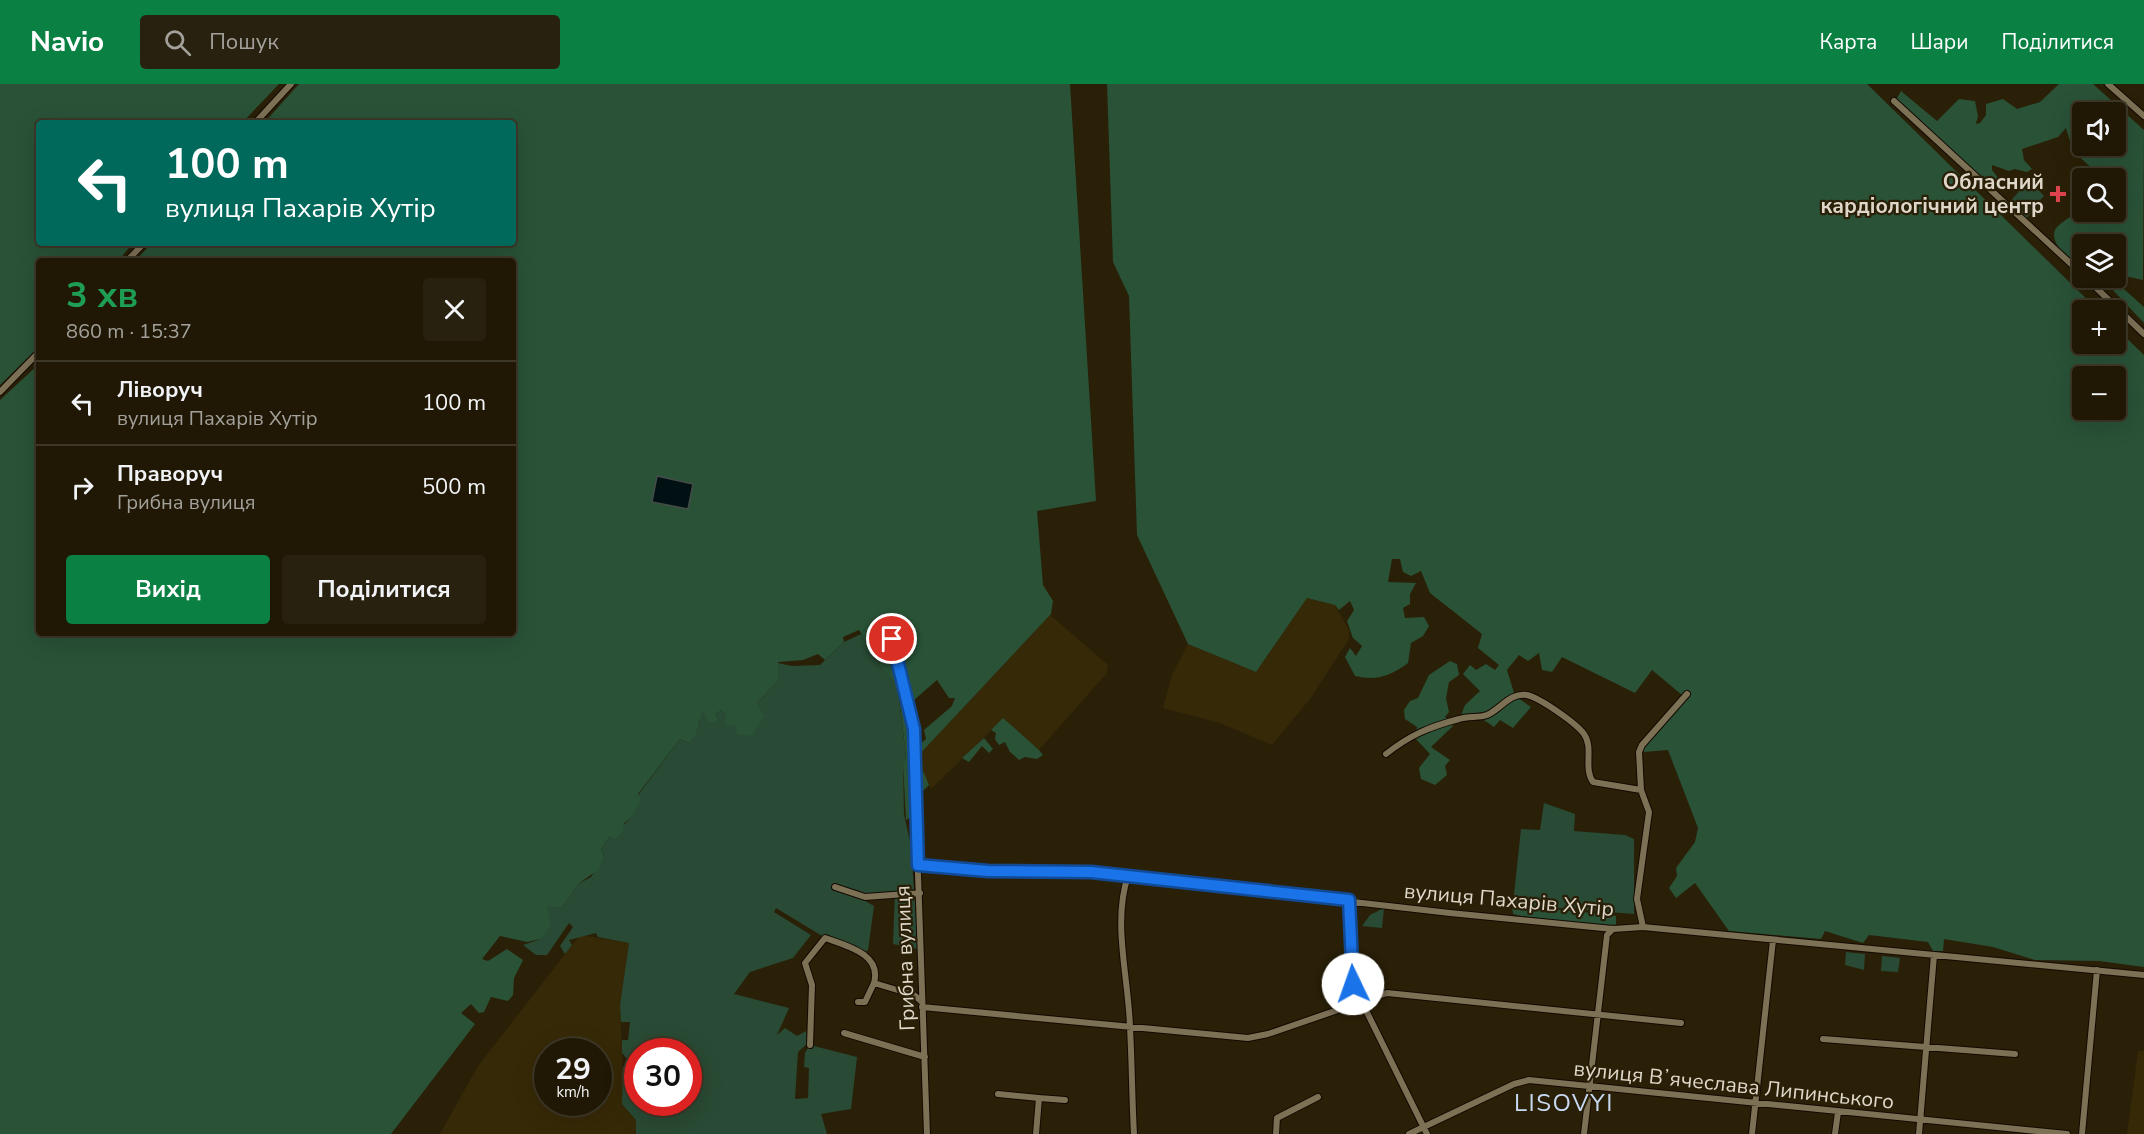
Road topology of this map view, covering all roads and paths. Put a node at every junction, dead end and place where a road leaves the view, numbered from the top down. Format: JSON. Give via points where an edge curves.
{"nodes":[{"id":1,"x":291,"y":84,"type":"edge"},
{"id":2,"x":2108,"y":84,"type":"edge"},
{"id":3,"x":1894,"y":101,"type":"dead end"},
{"id":4,"x":2144,"y":116,"type":"edge"},
{"id":5,"x":258,"y":120,"type":"edge"},
{"id":6,"x":141,"y":246,"type":"edge"},
{"id":7,"x":130,"y":258,"type":"edge"},
{"id":8,"x":2072,"y":265,"type":"edge"},
{"id":9,"x":2096,"y":288,"type":"edge"},
{"id":10,"x":2144,"y":334,"type":"edge"},
{"id":11,"x":36,"y":355,"type":"edge"},
{"id":12,"x":0,"y":392,"type":"edge"},
{"id":13,"x":892,"y":639,"type":"dead end"},
{"id":14,"x":1687,"y":694,"type":"dead end"},
{"id":15,"x":1386,"y":754,"type":"dead end"},
{"id":16,"x":1641,"y":790,"type":"junction"},
{"id":17,"x":918,"y":865,"type":"junction"},
{"id":18,"x":1128,"y":876,"type":"junction"},
{"id":19,"x":835,"y":887,"type":"dead end"},
{"id":20,"x":920,"y":893,"type":"junction"},
{"id":21,"x":1351,"y":901,"type":"junction"},
{"id":22,"x":1644,"y":927,"type":"junction"},
{"id":23,"x":1613,"y":929,"type":"junction"},
{"id":24,"x":1773,"y":940,"type":"junction"},
{"id":25,"x":1934,"y":955,"type":"junction"},
{"id":26,"x":2097,"y":970,"type":"junction"},
{"id":27,"x":2144,"y":975,"type":"edge"},
{"id":28,"x":874,"y":983,"type":"junction"},
{"id":29,"x":922,"y":990,"type":"junction"},
{"id":30,"x":914,"y":995,"type":"junction"},
{"id":31,"x":1363,"y":999,"type":"junction"},
{"id":32,"x":858,"y":1002,"type":"dead end"},
{"id":33,"x":922,"y":1005,"type":"junction"},
{"id":34,"x":1596,"y":1015,"type":"junction"},
{"id":35,"x":1681,"y":1023,"type":"dead end"},
{"id":36,"x":1131,"y":1028,"type":"junction"},
{"id":37,"x":844,"y":1034,"type":"dead end"},
{"id":38,"x":1823,"y":1039,"type":"dead end"},
{"id":39,"x":810,"y":1045,"type":"dead end"},
{"id":40,"x":1926,"y":1048,"type":"junction"},
{"id":41,"x":2015,"y":1054,"type":"dead end"},
{"id":42,"x":925,"y":1057,"type":"junction"},
{"id":43,"x":1588,"y":1087,"type":"junction"},
{"id":44,"x":998,"y":1094,"type":"dead end"},
{"id":45,"x":1318,"y":1097,"type":"dead end"},
{"id":46,"x":1039,"y":1098,"type":"junction"},
{"id":47,"x":1065,"y":1100,"type":"dead end"},
{"id":48,"x":1755,"y":1102,"type":"junction"},
{"id":49,"x":1838,"y":1112,"type":"junction"},
{"id":50,"x":1920,"y":1120,"type":"junction"},
{"id":51,"x":1424,"y":1127,"type":"junction"},
{"id":52,"x":2003,"y":1131,"type":"edge"},
{"id":53,"x":927,"y":1134,"type":"edge"},
{"id":54,"x":1036,"y":1134,"type":"edge"},
{"id":55,"x":1134,"y":1134,"type":"edge"},
{"id":56,"x":1276,"y":1134,"type":"edge"},
{"id":57,"x":1409,"y":1134,"type":"edge"},
{"id":58,"x":1427,"y":1134,"type":"edge"},
{"id":59,"x":1584,"y":1134,"type":"edge"},
{"id":60,"x":1752,"y":1134,"type":"edge"},
{"id":61,"x":1835,"y":1134,"type":"edge"},
{"id":62,"x":1919,"y":1134,"type":"edge"},
{"id":63,"x":2067,"y":1134,"type":"edge"},
{"id":64,"x":2082,"y":1134,"type":"edge"}],
"edges":[{"from":1,"to":5,"type":"street"},
{"from":2,"to":4,"type":"street"},
{"from":3,"to":8,"type":"street"},
{"from":6,"to":7,"type":"street"},
{"from":9,"to":10,"type":"street"},
{"from":11,"to":12,"type":"street"},
{"from":13,"to":17,"type":"street","name":"Грибна вулиця","via":[[914,729]]},
{"from":14,"to":16,"type":"street","via":[[1642,745]]},
{"from":15,"to":16,"type":"street","via":[[1410,735],[1460,718],[1486,715],[1515,696],[1526,695],[1540,700],[1583,732],[1589,744],[1589,777],[1593,782]]},
{"from":16,"to":22,"type":"street","via":[[1649,812],[1637,899]]},
{"from":17,"to":18,"type":"street","name":"вулиця Пахарів Хутір"},
{"from":17,"to":20,"type":"street","name":"Грибна вулиця"},
{"from":18,"to":21,"type":"street","name":"вулиця Пахарів Хутір"},
{"from":18,"to":36,"type":"street","via":[[1122,919]]},
{"from":19,"to":20,"type":"street","via":[[865,897]]},
{"from":20,"to":29,"type":"street","name":"Грибна вулиця"},
{"from":21,"to":23,"type":"street","name":"вулиця Пахарів Хутір"},
{"from":21,"to":31,"type":"street","via":[[1352,977]]},
{"from":22,"to":23,"type":"street","name":"вулиця Пахарів Хутір"},
{"from":22,"to":24,"type":"street","name":"вулиця Пахарів Хутір"},
{"from":23,"to":34,"type":"street","via":[[1607,935]]},
{"from":24,"to":25,"type":"street","name":"вулиця Пахарів Хутір"},
{"from":24,"to":48,"type":"street"},
{"from":25,"to":26,"type":"street","name":"вулиця Пахарів Хутір"},
{"from":25,"to":40,"type":"street"},
{"from":26,"to":27,"type":"street","name":"вулиця Пахарів Хутір"},
{"from":26,"to":64,"type":"street"},
{"from":28,"to":30,"type":"street"},
{"from":28,"to":32,"type":"street","via":[[865,1002]]},
{"from":28,"to":39,"type":"street","via":[[871,959],[825,938],[805,963],[812,985]]},
{"from":29,"to":30,"type":"street"},
{"from":29,"to":33,"type":"street","name":"Грибна вулиця"},
{"from":30,"to":33,"type":"street"},
{"from":31,"to":34,"type":"street","via":[[1397,994]]},
{"from":31,"to":36,"type":"street","via":[[1251,1037]]},
{"from":31,"to":51,"type":"street"},
{"from":33,"to":36,"type":"street"},
{"from":33,"to":42,"type":"street","name":"Грибна вулиця"},
{"from":34,"to":35,"type":"street"},
{"from":34,"to":43,"type":"street"},
{"from":36,"to":55,"type":"street"},
{"from":37,"to":42,"type":"street"},
{"from":38,"to":40,"type":"street"},
{"from":40,"to":41,"type":"street"},
{"from":40,"to":50,"type":"street"},
{"from":42,"to":53,"type":"street","name":"Грибна вулиця"},
{"from":43,"to":48,"type":"street","name":"вулиця Вʼячеслава Липинського"},
{"from":43,"to":51,"type":"street","name":"вулиця Вʼячеслава Липинського","via":[[1529,1080]]},
{"from":43,"to":59,"type":"street"},
{"from":44,"to":46,"type":"street"},
{"from":45,"to":56,"type":"street","via":[[1277,1118]]},
{"from":46,"to":47,"type":"street"},
{"from":46,"to":54,"type":"street"},
{"from":48,"to":49,"type":"street","name":"вулиця Вʼячеслава Липинського"},
{"from":48,"to":60,"type":"street"},
{"from":49,"to":50,"type":"street","name":"вулиця Вʼячеслава Липинського"},
{"from":49,"to":61,"type":"street"},
{"from":50,"to":52,"type":"street","name":"вулиця Вʼячеслава Липинського"},
{"from":50,"to":62,"type":"street"},
{"from":51,"to":57,"type":"street","name":"вулиця Вʼячеслава Липинського"},
{"from":51,"to":58,"type":"street"},
{"from":52,"to":63,"type":"street","name":"вулиця Вʼячеслава Липинського"}]}
